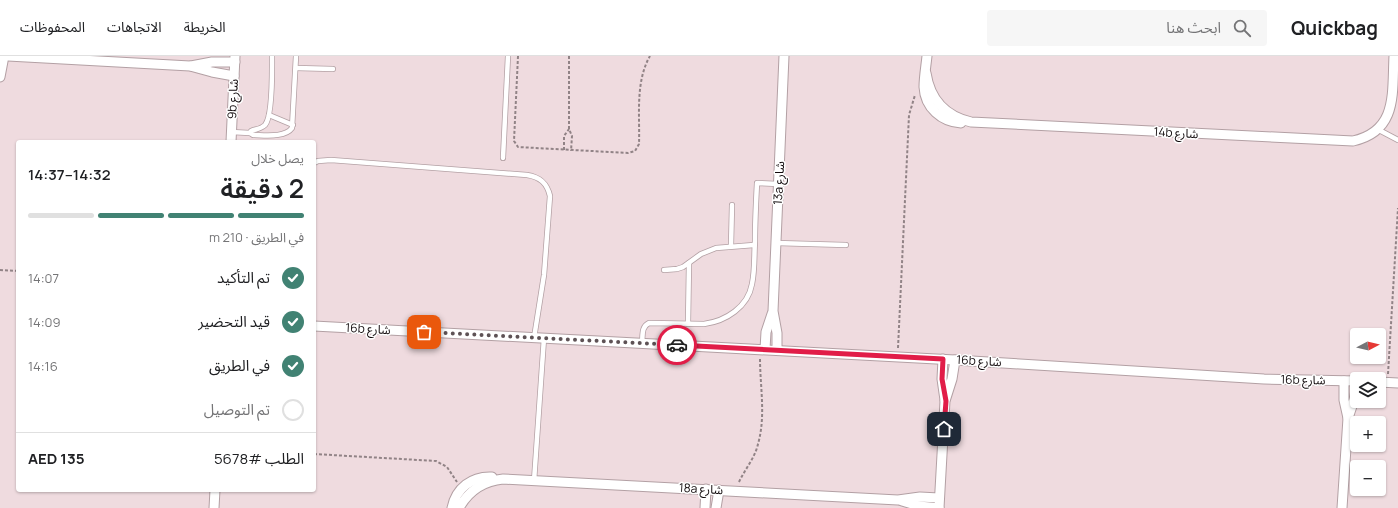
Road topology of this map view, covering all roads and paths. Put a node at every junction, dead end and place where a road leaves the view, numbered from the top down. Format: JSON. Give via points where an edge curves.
{"nodes":[{"id":1,"x":4,"y":56,"type":"edge"},
{"id":2,"x":8,"y":56,"type":"edge"},
{"id":3,"x":272,"y":56,"type":"edge"},
{"id":4,"x":296,"y":56,"type":"edge"},
{"id":5,"x":508,"y":56,"type":"edge"},
{"id":6,"x":518,"y":56,"type":"edge"},
{"id":7,"x":570,"y":56,"type":"edge"},
{"id":8,"x":650,"y":56,"type":"edge"},
{"id":9,"x":784,"y":56,"type":"edge"},
{"id":10,"x":927,"y":56,"type":"edge"},
{"id":11,"x":1394,"y":56,"type":"edge"},
{"id":12,"x":235,"y":59,"type":"edge"},
{"id":13,"x":190,"y":66,"type":"junction"},
{"id":14,"x":296,"y":68,"type":"junction"},
{"id":15,"x":333,"y":69,"type":"dead end"},
{"id":16,"x":234,"y":76,"type":"junction"},
{"id":17,"x":0,"y":77,"type":"edge"},
{"id":18,"x":917,"y":91,"type":"dead end"},
{"id":19,"x":270,"y":115,"type":"junction"},
{"id":20,"x":293,"y":125,"type":"junction"},
{"id":21,"x":568,"y":129,"type":"junction"},
{"id":22,"x":1378,"y":130,"type":"junction"},
{"id":23,"x":231,"y":132,"type":"junction"},
{"id":24,"x":250,"y":133,"type":"junction"},
{"id":25,"x":231,"y":140,"type":"edge"},
{"id":26,"x":1398,"y":140,"type":"edge"},
{"id":27,"x":564,"y":150,"type":"junction"},
{"id":28,"x":571,"y":151,"type":"junction"},
{"id":29,"x":503,"y":158,"type":"dead end"},
{"id":30,"x":316,"y":162,"type":"edge"},
{"id":31,"x":779,"y":184,"type":"junction"},
{"id":32,"x":732,"y":205,"type":"dead end"},
{"id":33,"x":1398,"y":208,"type":"edge"},
{"id":34,"x":776,"y":243,"type":"junction"},
{"id":35,"x":754,"y":245,"type":"junction"},
{"id":36,"x":846,"y":245,"type":"dead end"},
{"id":37,"x":731,"y":246,"type":"junction"},
{"id":38,"x":689,"y":263,"type":"junction"},
{"id":39,"x":0,"y":270,"type":"edge"},
{"id":40,"x":664,"y":270,"type":"dead end"},
{"id":41,"x":16,"y":271,"type":"edge"},
{"id":42,"x":773,"y":310,"type":"junction"},
{"id":43,"x":688,"y":324,"type":"junction"},
{"id":44,"x":316,"y":326,"type":"edge"},
{"id":45,"x":534,"y":338,"type":"junction"},
{"id":46,"x":544,"y":338,"type":"junction"},
{"id":47,"x":642,"y":343,"type":"junction"},
{"id":48,"x":762,"y":349,"type":"junction"},
{"id":49,"x":777,"y":350,"type":"junction"},
{"id":50,"x":898,"y":357,"type":"junction"},
{"id":51,"x":943,"y":359,"type":"junction"},
{"id":52,"x":955,"y":360,"type":"junction"},
{"id":53,"x":1384,"y":372,"type":"edge"},
{"id":54,"x":1344,"y":381,"type":"junction"},
{"id":55,"x":1350,"y":381,"type":"edge"},
{"id":56,"x":1386,"y":383,"type":"edge"},
{"id":57,"x":1398,"y":383,"type":"edge"},
{"id":58,"x":946,"y":401,"type":"junction"},
{"id":59,"x":1351,"y":408,"type":"edge"},
{"id":60,"x":1348,"y":418,"type":"junction"},
{"id":61,"x":316,"y":454,"type":"edge"},
{"id":62,"x":534,"y":481,"type":"junction"},
{"id":63,"x":706,"y":489,"type":"junction"},
{"id":64,"x":719,"y":490,"type":"junction"},
{"id":65,"x":465,"y":491,"type":"junction"},
{"id":66,"x":737,"y":491,"type":"junction"},
{"id":67,"x":215,"y":492,"type":"edge"},
{"id":68,"x":939,"y":498,"type":"junction"},
{"id":69,"x":898,"y":500,"type":"junction"},
{"id":70,"x":214,"y":508,"type":"edge"},
{"id":71,"x":452,"y":508,"type":"edge"},
{"id":72,"x":459,"y":508,"type":"edge"},
{"id":73,"x":705,"y":508,"type":"edge"},
{"id":74,"x":716,"y":508,"type":"edge"},
{"id":75,"x":939,"y":508,"type":"edge"},
{"id":76,"x":1342,"y":508,"type":"edge"}],
"edges":[{"from":1,"to":17,"type":"street"},
{"from":2,"to":13,"type":"street"},
{"from":3,"to":19,"type":"lane"},
{"from":4,"to":14,"type":"lane"},
{"from":5,"to":29,"type":"lane"},
{"from":6,"to":27,"type":"path","via":[[514,143],[520,148]]},
{"from":7,"to":21,"type":"path"},
{"from":8,"to":28,"type":"path","via":[[641,82],[639,144],[635,151]]},
{"from":9,"to":31,"type":"street","name":"13a شارع"},
{"from":10,"to":22,"type":"street","name":"14b شارع","via":[[926,73],[940,117],[955,123],[1344,142],[1362,139]]},
{"from":11,"to":22,"type":"street","via":[[1391,107]]},
{"from":12,"to":13,"type":"street"},
{"from":12,"to":16,"type":"street","name":"9b شارع"},
{"from":13,"to":16,"type":"street"},
{"from":14,"to":15,"type":"lane"},
{"from":14,"to":20,"type":"lane"},
{"from":16,"to":23,"type":"street","name":"9b شارع"},
{"from":18,"to":50,"type":"path","via":[[909,115]]},
{"from":19,"to":20,"type":"lane"},
{"from":19,"to":24,"type":"lane","via":[[261,129],[252,130]]},
{"from":20,"to":24,"type":"lane","via":[[286,133]]},
{"from":21,"to":27,"type":"path","via":[[564,136]]},
{"from":21,"to":28,"type":"path","via":[[572,136]]},
{"from":22,"to":26,"type":"lane"},
{"from":23,"to":24,"type":"lane"},
{"from":23,"to":25,"type":"street","name":"9b شارع"},
{"from":27,"to":28,"type":"path"},
{"from":30,"to":45,"type":"lane","via":[[331,160],[526,175],[545,183],[550,196],[544,275]]},
{"from":31,"to":34,"type":"street","name":"13a شارع"},
{"from":31,"to":35,"type":"lane","via":[[757,183]]},
{"from":32,"to":37,"type":"lane"},
{"from":33,"to":53,"type":"path"},
{"from":34,"to":36,"type":"lane"},
{"from":34,"to":42,"type":"street","name":"13a شارع"},
{"from":35,"to":37,"type":"lane"},
{"from":35,"to":43,"type":"lane","via":[[752,285],[748,296],[739,307],[720,321]]},
{"from":37,"to":38,"type":"lane","via":[[709,250]]},
{"from":38,"to":40,"type":"lane","via":[[677,269]]},
{"from":38,"to":43,"type":"lane"},
{"from":39,"to":41,"type":"path"},
{"from":42,"to":48,"type":"street","name":"13a شارع"},
{"from":42,"to":49,"type":"street","name":"13a شارع"},
{"from":43,"to":47,"type":"lane","via":[[646,324],[643,328]]},
{"from":44,"to":45,"type":"street","name":"16b شارع"},
{"from":45,"to":46,"type":"street","name":"16b شارع"},
{"from":46,"to":47,"type":"street","name":"16b شارع"},
{"from":46,"to":62,"type":"lane"},
{"from":47,"to":48,"type":"street","name":"16b شارع"},
{"from":48,"to":49,"type":"street","name":"16b شارع"},
{"from":48,"to":66,"type":"path","via":[[761,431],[754,457],[740,480]]},
{"from":49,"to":50,"type":"street","name":"16b شارع"},
{"from":50,"to":51,"type":"street","name":"16b شارع"},
{"from":51,"to":52,"type":"street","name":"16b شارع"},
{"from":51,"to":58,"type":"street","via":[[942,379]]},
{"from":52,"to":54,"type":"street","name":"16b شارع","via":[[1264,379]]},
{"from":52,"to":58,"type":"street"},
{"from":54,"to":55,"type":"street","name":"16b شارع"},
{"from":54,"to":60,"type":"street","via":[[1344,400]]},
{"from":56,"to":57,"type":"street"},
{"from":58,"to":68,"type":"street"},
{"from":59,"to":60,"type":"street"},
{"from":60,"to":76,"type":"street"},
{"from":61,"to":65,"type":"path","via":[[436,461],[447,467]]},
{"from":62,"to":63,"type":"street","name":"18a شارع"},
{"from":62,"to":65,"type":"street","name":"18a شارع","via":[[494,480]]},
{"from":63,"to":64,"type":"street","name":"18a شارع"},
{"from":63,"to":73,"type":"street"},
{"from":64,"to":66,"type":"street","name":"18a شارع"},
{"from":64,"to":74,"type":"street"},
{"from":65,"to":71,"type":"street","via":[[457,494]]},
{"from":65,"to":72,"type":"street"},
{"from":66,"to":69,"type":"street","name":"18a شارع"},
{"from":67,"to":70,"type":"street"},
{"from":68,"to":69,"type":"street","name":"18a شارع"},
{"from":68,"to":75,"type":"street"},
{"from":69,"to":75,"type":"street","name":"18a شارع"}]}
